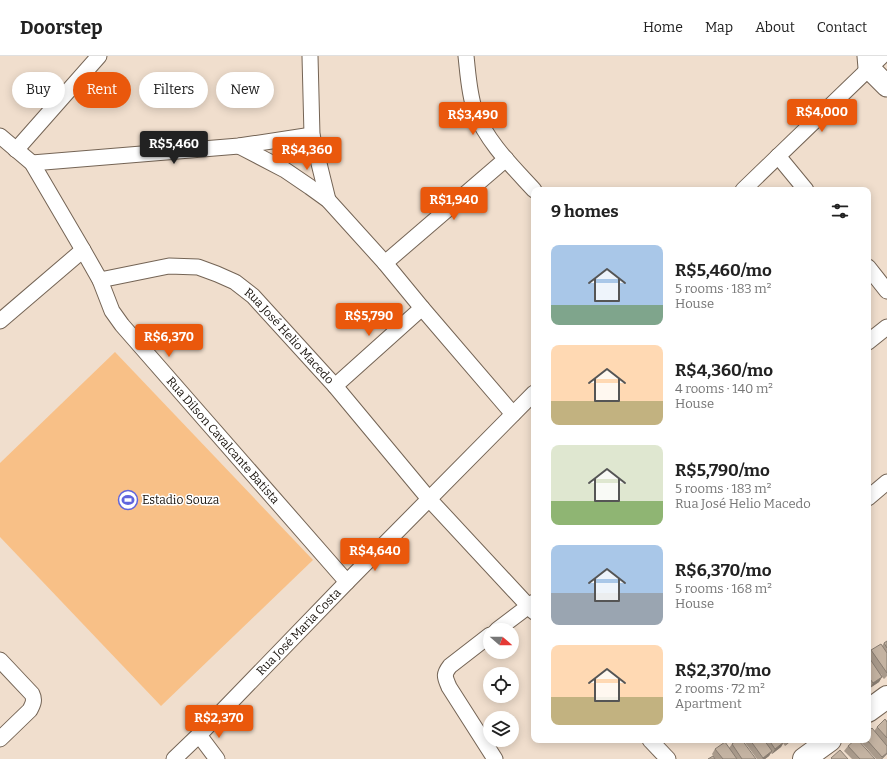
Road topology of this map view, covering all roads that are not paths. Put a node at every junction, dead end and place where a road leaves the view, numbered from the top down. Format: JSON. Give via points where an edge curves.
{"nodes":[{"id":1,"x":99,"y":56,"type":"edge"},
{"id":2,"x":310,"y":56,"type":"edge"},
{"id":3,"x":466,"y":56,"type":"edge"},
{"id":4,"x":873,"y":60,"type":"edge"},
{"id":5,"x":887,"y":86,"type":"edge"},
{"id":6,"x":312,"y":135,"type":"junction"},
{"id":7,"x":0,"y":136,"type":"edge"},
{"id":8,"x":239,"y":146,"type":"junction"},
{"id":9,"x":16,"y":150,"type":"junction"},
{"id":10,"x":778,"y":156,"type":"junction"},
{"id":11,"x":506,"y":159,"type":"junction"},
{"id":12,"x":32,"y":163,"type":"junction"},
{"id":13,"x":531,"y":187,"type":"edge"},
{"id":14,"x":746,"y":187,"type":"edge"},
{"id":15,"x":804,"y":187,"type":"edge"},
{"id":16,"x":328,"y":200,"type":"junction"},
{"id":17,"x":83,"y":250,"type":"junction"},
{"id":18,"x":385,"y":263,"type":"junction"},
{"id":19,"x":871,"y":271,"type":"edge"},
{"id":20,"x":100,"y":280,"type":"junction"},
{"id":21,"x":887,"y":291,"type":"edge"},
{"id":22,"x":422,"y":308,"type":"junction"},
{"id":23,"x":0,"y":321,"type":"edge"},
{"id":24,"x":887,"y":327,"type":"edge"},
{"id":25,"x":871,"y":340,"type":"edge"},
{"id":26,"x":335,"y":386,"type":"junction"},
{"id":27,"x":531,"y":396,"type":"edge"},
{"id":28,"x":513,"y":414,"type":"junction"},
{"id":29,"x":887,"y":482,"type":"edge"},
{"id":30,"x":871,"y":495,"type":"edge"},
{"id":31,"x":430,"y":499,"type":"junction"},
{"id":32,"x":347,"y":582,"type":"junction"},
{"id":33,"x":531,"y":606,"type":"edge"},
{"id":34,"x":531,"y":608,"type":"edge"},
{"id":35,"x":508,"y":623,"type":"edge"},
{"id":36,"x":483,"y":641,"type":"edge"},
{"id":37,"x":0,"y":660,"type":"edge"},
{"id":38,"x":887,"y":697,"type":"edge"},
{"id":39,"x":871,"y":709,"type":"edge"},
{"id":40,"x":199,"y":735,"type":"junction"},
{"id":41,"x":0,"y":740,"type":"edge"},
{"id":42,"x":653,"y":743,"type":"edge"},
{"id":43,"x":826,"y":743,"type":"edge"},
{"id":44,"x":174,"y":759,"type":"edge"},
{"id":45,"x":218,"y":759,"type":"edge"},
{"id":46,"x":495,"y":759,"type":"edge"},
{"id":47,"x":668,"y":759,"type":"edge"},
{"id":48,"x":804,"y":759,"type":"edge"}],
"edges":[{"from":1,"to":9,"type":"street"},
{"from":2,"to":6,"type":"street"},
{"from":3,"to":11,"type":"street","via":[[475,111],[488,135]]},
{"from":4,"to":5,"type":"main road"},
{"from":4,"to":10,"type":"street"},
{"from":6,"to":8,"type":"street"},
{"from":6,"to":16,"type":"street"},
{"from":7,"to":9,"type":"street","name":"Rua Dilson Cavalcante Batista"},
{"from":8,"to":12,"type":"street"},
{"from":8,"to":16,"type":"street","via":[[285,170]]},
{"from":9,"to":12,"type":"street","name":"Rua Dilson Cavalcante Batista"},
{"from":10,"to":14,"type":"street"},
{"from":10,"to":15,"type":"street"},
{"from":11,"to":13,"type":"street"},
{"from":11,"to":18,"type":"street"},
{"from":12,"to":17,"type":"street","name":"Rua Dilson Cavalcante Batista"},
{"from":16,"to":18,"type":"street"},
{"from":17,"to":20,"type":"street","name":"Rua Dilson Cavalcante Batista"},
{"from":17,"to":23,"type":"street"},
{"from":18,"to":22,"type":"street"},
{"from":19,"to":21,"type":"street"},
{"from":20,"to":26,"type":"street","name":"Rua José Helio Macedo","via":[[169,266],[198,267],[235,282],[253,296]]},
{"from":20,"to":32,"type":"street","name":"Rua Dilson Cavalcante Batista","via":[[112,311],[122,325]]},
{"from":22,"to":26,"type":"street"},
{"from":22,"to":28,"type":"street"},
{"from":24,"to":25,"type":"street"},
{"from":26,"to":31,"type":"street","name":"Rua José Helio Macedo"},
{"from":27,"to":28,"type":"street","name":"Rua José Maria Costa"},
{"from":28,"to":31,"type":"street","name":"Rua José Maria Costa"},
{"from":29,"to":30,"type":"street"},
{"from":31,"to":32,"type":"street","name":"Rua José Maria Costa"},
{"from":31,"to":33,"type":"street","name":"Rua José Helio Macedo"},
{"from":32,"to":40,"type":"street","name":"Rua José Maria Costa"},
{"from":34,"to":35,"type":"street"},
{"from":36,"to":46,"type":"street","via":[[450,666],[445,672],[445,677]]},
{"from":37,"to":41,"type":"street","via":[[33,697],[30,710]]},
{"from":38,"to":39,"type":"main road"},
{"from":40,"to":44,"type":"street","name":"Rua José Maria Costa"},
{"from":40,"to":45,"type":"street"},
{"from":42,"to":47,"type":"street"},
{"from":43,"to":48,"type":"main road"}]}
